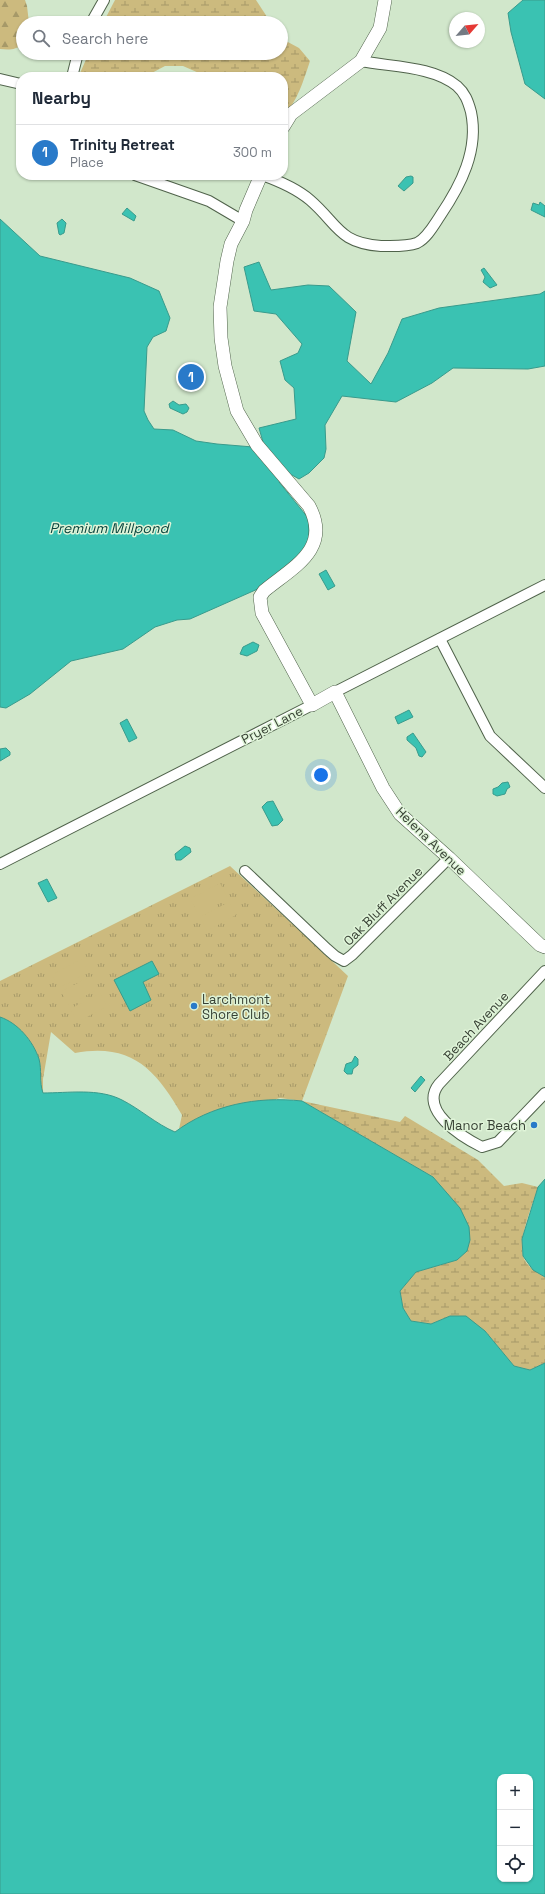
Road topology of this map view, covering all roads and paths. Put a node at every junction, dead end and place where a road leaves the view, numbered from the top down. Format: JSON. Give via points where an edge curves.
{"nodes":[{"id":1,"x":104,"y":0,"type":"edge"},
{"id":2,"x":385,"y":0,"type":"edge"},
{"id":3,"x":95,"y":16,"type":"edge"},
{"id":4,"x":76,"y":60,"type":"edge"},
{"id":5,"x":361,"y":61,"type":"junction"},
{"id":6,"x":73,"y":72,"type":"edge"},
{"id":7,"x":0,"y":79,"type":"edge"},
{"id":8,"x":16,"y":83,"type":"edge"},
{"id":9,"x":288,"y":119,"type":"edge"},
{"id":10,"x":149,"y":180,"type":"edge"},
{"id":11,"x":260,"y":180,"type":"edge"},
{"id":12,"x":278,"y":180,"type":"edge"},
{"id":13,"x":243,"y":221,"type":"junction"},
{"id":14,"x":545,"y":585,"type":"edge"},
{"id":15,"x":440,"y":639,"type":"junction"},
{"id":16,"x":335,"y":692,"type":"junction"},
{"id":17,"x":312,"y":704,"type":"junction"},
{"id":18,"x":545,"y":788,"type":"edge"},
{"id":19,"x":449,"y":858,"type":"junction"},
{"id":20,"x":0,"y":864,"type":"edge"},
{"id":21,"x":245,"y":870,"type":"dead end"},
{"id":22,"x":545,"y":947,"type":"edge"},
{"id":23,"x":545,"y":971,"type":"edge"},
{"id":24,"x":545,"y":1093,"type":"edge"}],
"edges":[{"from":1,"to":3,"type":"street"},
{"from":2,"to":5,"type":"street","via":[[380,28]]},
{"from":4,"to":6,"type":"street"},
{"from":5,"to":9,"type":"street"},
{"from":5,"to":12,"type":"street","via":[[433,73],[456,86],[468,102],[473,135],[464,174],[430,232],[410,245],[380,246],[358,242],[345,236],[311,200]]},
{"from":7,"to":8,"type":"street"},
{"from":10,"to":13,"type":"street","via":[[209,201]]},
{"from":11,"to":13,"type":"street"},
{"from":13,"to":17,"type":"street","via":[[231,244],[227,261],[220,307],[221,338],[237,411],[257,445],[309,506],[316,518],[317,533],[314,547],[264,590],[260,597],[262,613]]},
{"from":14,"to":15,"type":"street","name":"Pryer Lane"},
{"from":15,"to":16,"type":"street","name":"Pryer Lane"},
{"from":15,"to":18,"type":"street","via":[[490,736]]},
{"from":16,"to":17,"type":"street","name":"Pryer Lane"},
{"from":16,"to":19,"type":"street","name":"Helena Avenue","via":[[383,788],[400,814]]},
{"from":17,"to":20,"type":"street","name":"Pryer Lane"},
{"from":19,"to":21,"type":"street","name":"Oak Bluff Avenue","via":[[344,961],[335,956]]},
{"from":19,"to":22,"type":"street","name":"Helena Avenue"},
{"from":23,"to":24,"type":"street","name":"Beach Avenue","via":[[433,1093],[440,1116],[482,1147],[498,1142]]}]}
